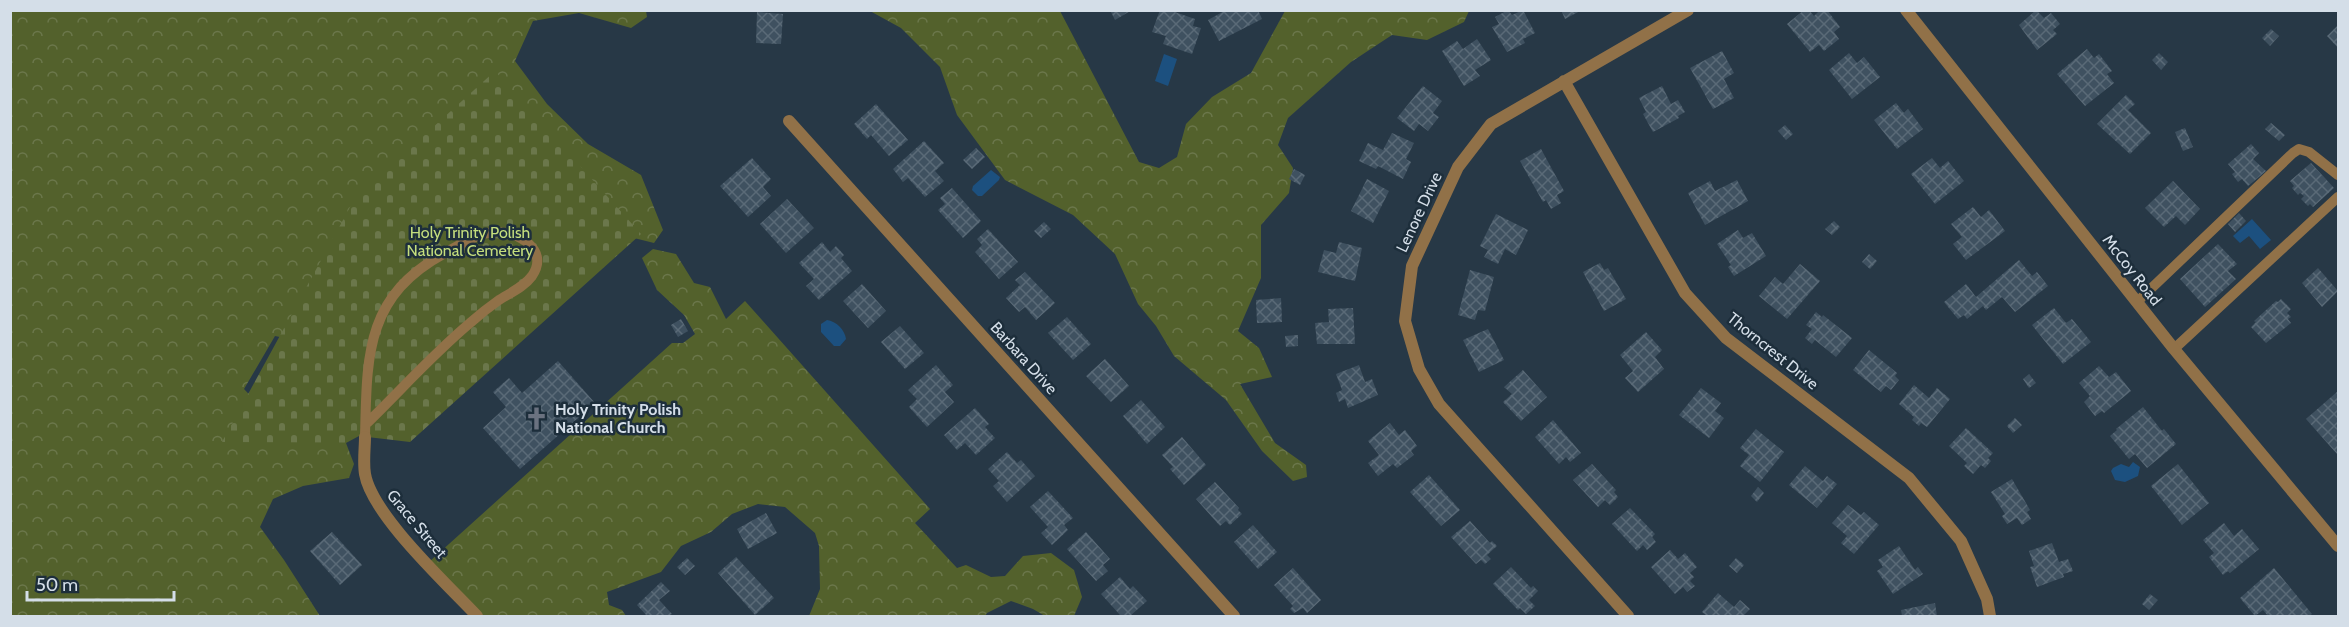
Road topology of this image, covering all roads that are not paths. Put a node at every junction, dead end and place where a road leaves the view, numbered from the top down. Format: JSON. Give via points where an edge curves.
{"nodes":[{"id":1,"x":1905,"y":10,"type":"edge"},
{"id":2,"x":1680,"y":12,"type":"edge"},
{"id":3,"x":1564,"y":81,"type":"junction"},
{"id":4,"x":789,"y":121,"type":"dead end"},
{"id":5,"x":2338,"y":175,"type":"edge"},
{"id":6,"x":2338,"y":197,"type":"edge"},
{"id":7,"x":2137,"y":302,"type":"junction"},
{"id":8,"x":2174,"y":349,"type":"junction"},
{"id":9,"x":365,"y":431,"type":"junction"},
{"id":10,"x":2338,"y":546,"type":"edge"},
{"id":11,"x":477,"y":616,"type":"edge"},
{"id":12,"x":1234,"y":616,"type":"edge"},
{"id":13,"x":1628,"y":616,"type":"edge"},
{"id":14,"x":1990,"y":616,"type":"edge"}],
"edges":[{"from":1,"to":7,"type":"street","name":"McCoy Road"},
{"from":2,"to":3,"type":"street","name":"Lenore Drive"},
{"from":3,"to":13,"type":"street","name":"Lenore Drive","via":[[1491,124],[1458,167],[1412,266],[1405,321],[1419,369],[1438,404]]},
{"from":3,"to":14,"type":"street","name":"Thorncrest Drive","via":[[1685,293],[1726,338],[1909,478],[1961,541],[1987,599]]},
{"from":4,"to":12,"type":"street","name":"Barbara Drive"},
{"from":5,"to":7,"type":"lane","via":[[2309,152],[2299,149]]},
{"from":6,"to":8,"type":"lane"},
{"from":7,"to":8,"type":"street","name":"McCoy Road"},
{"from":8,"to":10,"type":"street","name":"McCoy Road"},
{"from":9,"to":9,"type":"lane","via":[[371,346],[378,321],[396,289],[429,262],[485,233],[510,233],[530,244],[536,253],[533,275],[469,324]]},
{"from":9,"to":11,"type":"street","name":"Grace Street","via":[[365,473],[373,498],[393,526]]}]}
